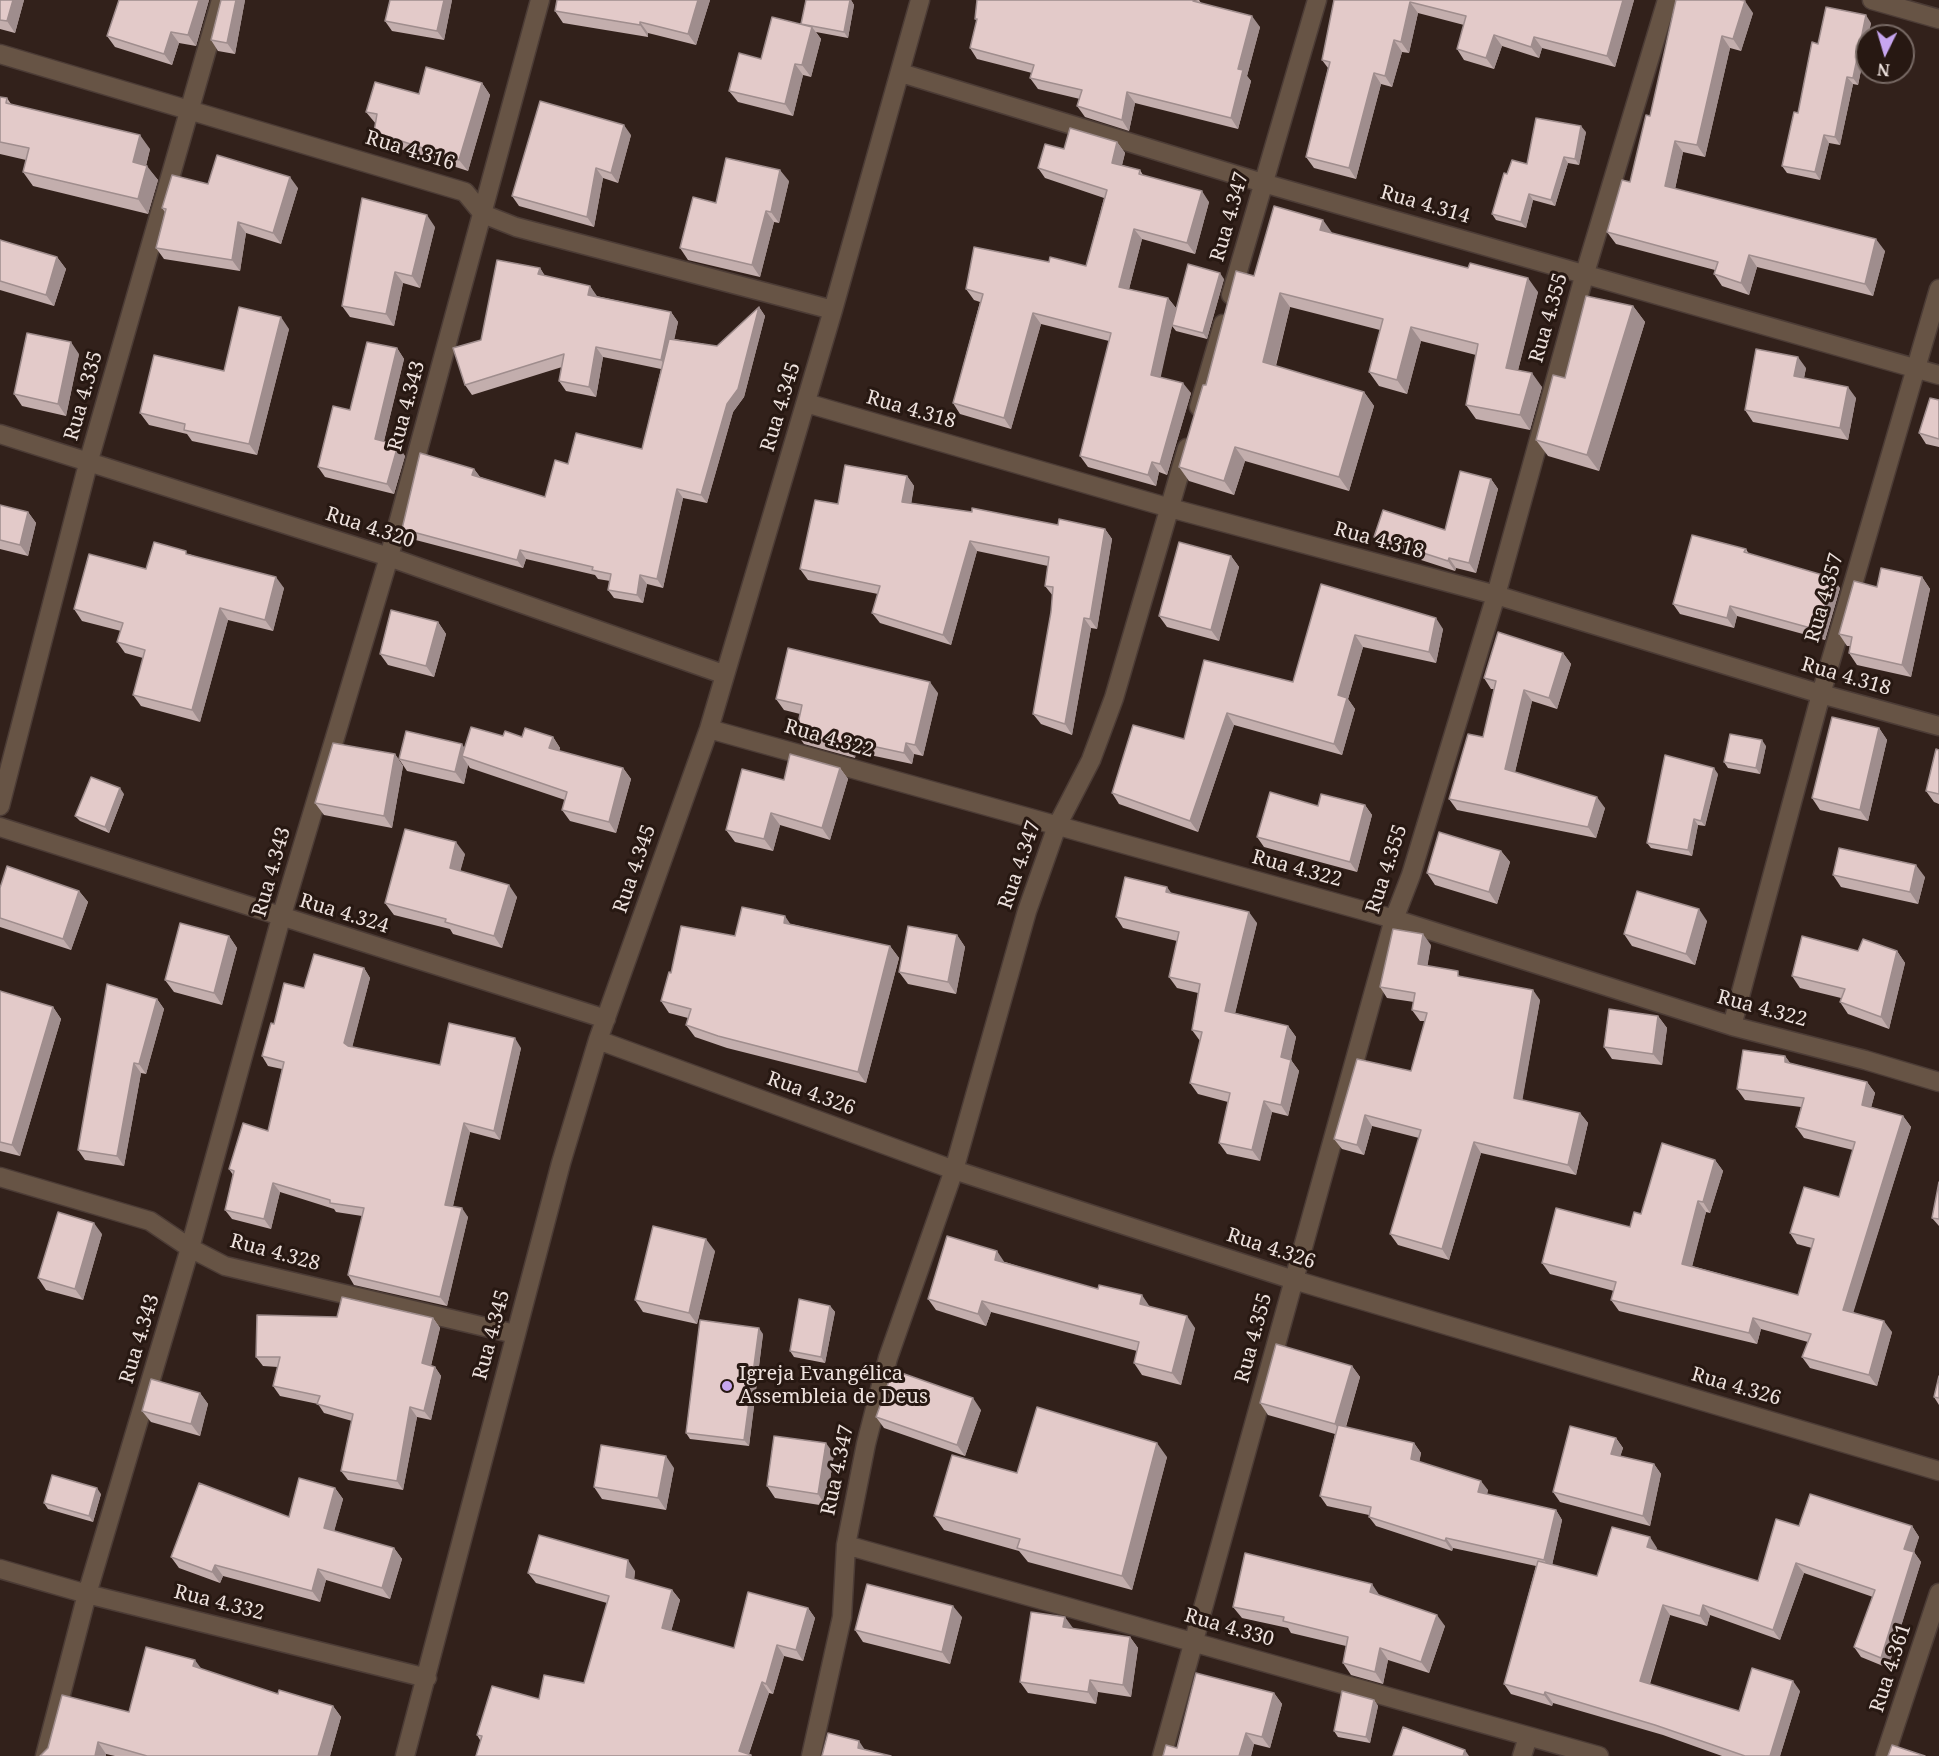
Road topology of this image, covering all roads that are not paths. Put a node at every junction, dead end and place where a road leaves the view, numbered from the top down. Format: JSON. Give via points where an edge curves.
{"nodes":[{"id":1,"x":221,"y":0,"type":"edge"},
{"id":2,"x":540,"y":0,"type":"edge"},
{"id":3,"x":920,"y":0,"type":"edge"},
{"id":4,"x":1317,"y":0,"type":"edge"},
{"id":5,"x":1667,"y":0,"type":"edge"},
{"id":6,"x":1872,"y":0,"type":"edge"},
{"id":7,"x":1939,"y":19,"type":"edge"},
{"id":8,"x":0,"y":54,"type":"edge"},
{"id":9,"x":901,"y":73,"type":"junction"},
{"id":10,"x":188,"y":108,"type":"junction"},
{"id":11,"x":1263,"y":183,"type":"junction"},
{"id":12,"x":483,"y":214,"type":"junction"},
{"id":13,"x":1585,"y":273,"type":"junction"},
{"id":14,"x":1939,"y":289,"type":"edge"},
{"id":15,"x":833,"y":310,"type":"junction"},
{"id":16,"x":1915,"y":368,"type":"junction"},
{"id":17,"x":1939,"y":375,"type":"edge"},
{"id":18,"x":806,"y":403,"type":"junction"},
{"id":19,"x":0,"y":434,"type":"edge"},
{"id":20,"x":89,"y":460,"type":"junction"},
{"id":21,"x":1170,"y":508,"type":"junction"},
{"id":22,"x":389,"y":557,"type":"junction"},
{"id":23,"x":1496,"y":595,"type":"junction"},
{"id":24,"x":723,"y":674,"type":"junction"},
{"id":25,"x":1821,"y":694,"type":"junction"},
{"id":26,"x":1939,"y":726,"type":"edge"},
{"id":27,"x":709,"y":729,"type":"junction"},
{"id":28,"x":0,"y":806,"type":"edge"},
{"id":29,"x":1057,"y":826,"type":"junction"},
{"id":30,"x":0,"y":827,"type":"edge"},
{"id":31,"x":281,"y":918,"type":"junction"},
{"id":32,"x":1394,"y":919,"type":"junction"},
{"id":33,"x":606,"y":1019,"type":"junction"},
{"id":34,"x":1732,"y":1026,"type":"junction"},
{"id":35,"x":598,"y":1040,"type":"junction"},
{"id":36,"x":1939,"y":1082,"type":"edge"},
{"id":37,"x":954,"y":1170,"type":"junction"},
{"id":38,"x":0,"y":1177,"type":"edge"},
{"id":39,"x":190,"y":1248,"type":"junction"},
{"id":40,"x":1294,"y":1280,"type":"junction"},
{"id":41,"x":515,"y":1334,"type":"junction"},
{"id":42,"x":1939,"y":1471,"type":"edge"},
{"id":43,"x":846,"y":1545,"type":"junction"},
{"id":44,"x":0,"y":1569,"type":"edge"},
{"id":45,"x":1939,"y":1593,"type":"edge"},
{"id":46,"x":87,"y":1594,"type":"junction"},
{"id":47,"x":1194,"y":1641,"type":"junction"},
{"id":48,"x":428,"y":1678,"type":"junction"},
{"id":49,"x":1528,"y":1737,"type":"junction"},
{"id":50,"x":45,"y":1756,"type":"edge"},
{"id":51,"x":405,"y":1756,"type":"edge"},
{"id":52,"x":811,"y":1756,"type":"edge"},
{"id":53,"x":1162,"y":1756,"type":"edge"},
{"id":54,"x":1522,"y":1756,"type":"edge"},
{"id":55,"x":1599,"y":1756,"type":"edge"},
{"id":56,"x":1885,"y":1756,"type":"edge"}],
"edges":[{"from":1,"to":10,"type":"street","name":"Rua 4.335"},
{"from":2,"to":12,"type":"street","name":"Rua 4.343"},
{"from":3,"to":9,"type":"street","name":"Rua 4.345"},
{"from":4,"to":11,"type":"street","name":"Rua 4.347"},
{"from":5,"to":13,"type":"street","name":"Rua 4.355"},
{"from":6,"to":7,"type":"street"},
{"from":8,"to":10,"type":"street","name":"Rua 4.316"},
{"from":9,"to":11,"type":"street","name":"Rua 4.314"},
{"from":9,"to":15,"type":"street","name":"Rua 4.345"},
{"from":10,"to":12,"type":"street","name":"Rua 4.316","via":[[465,192]]},
{"from":10,"to":20,"type":"street","name":"Rua 4.335"},
{"from":11,"to":13,"type":"street","name":"Rua 4.314"},
{"from":11,"to":21,"type":"street","name":"Rua 4.347"},
{"from":12,"to":15,"type":"street","name":"Rua 4.316","via":[[516,227]]},
{"from":12,"to":22,"type":"street","name":"Rua 4.343"},
{"from":13,"to":16,"type":"street","name":"Rua 4.314"},
{"from":13,"to":23,"type":"street","name":"Rua 4.355"},
{"from":14,"to":16,"type":"street","name":"Rua 4.357"},
{"from":15,"to":18,"type":"street","name":"Rua 4.345"},
{"from":16,"to":17,"type":"street","name":"Rua 4.314"},
{"from":16,"to":25,"type":"street","name":"Rua 4.357"},
{"from":18,"to":21,"type":"street","name":"Rua 4.318"},
{"from":18,"to":24,"type":"street","name":"Rua 4.345"},
{"from":19,"to":20,"type":"street","name":"Rua 4.320"},
{"from":20,"to":22,"type":"street","name":"Rua 4.320"},
{"from":20,"to":28,"type":"street","name":"Rua 4.335"},
{"from":21,"to":23,"type":"street","name":"Rua 4.318"},
{"from":21,"to":29,"type":"street","name":"Rua 4.347","via":[[1114,698],[1091,760]]},
{"from":22,"to":24,"type":"street","name":"Rua 4.320"},
{"from":22,"to":31,"type":"street","name":"Rua 4.343"},
{"from":23,"to":25,"type":"street","name":"Rua 4.318"},
{"from":23,"to":32,"type":"street","name":"Rua 4.355"},
{"from":24,"to":27,"type":"street","name":"Rua 4.345"},
{"from":25,"to":26,"type":"street","name":"Rua 4.318"},
{"from":25,"to":34,"type":"street","name":"Rua 4.357"},
{"from":27,"to":29,"type":"street","name":"Rua 4.322"},
{"from":27,"to":33,"type":"street","name":"Rua 4.345"},
{"from":29,"to":32,"type":"street","name":"Rua 4.322"},
{"from":29,"to":37,"type":"street","name":"Rua 4.347","via":[[1015,952]]},
{"from":30,"to":31,"type":"street","name":"Rua 4.324"},
{"from":31,"to":33,"type":"street","name":"Rua 4.324"},
{"from":31,"to":39,"type":"street","name":"Rua 4.343"},
{"from":32,"to":34,"type":"street","name":"Rua 4.322"},
{"from":32,"to":40,"type":"street","name":"Rua 4.355"},
{"from":33,"to":35,"type":"street","name":"Rua 4.345"},
{"from":34,"to":36,"type":"street","name":"Rua 4.322"},
{"from":35,"to":37,"type":"street","name":"Rua 4.326"},
{"from":35,"to":41,"type":"street","name":"Rua 4.345"},
{"from":37,"to":40,"type":"street","name":"Rua 4.326"},
{"from":37,"to":43,"type":"street","name":"Rua 4.347","via":[[888,1358]]},
{"from":38,"to":39,"type":"street","name":"Rua 4.328","via":[[150,1221]]},
{"from":39,"to":41,"type":"street","name":"Rua 4.328","via":[[225,1266]]},
{"from":39,"to":46,"type":"street","name":"Rua 4.343"},
{"from":40,"to":42,"type":"street","name":"Rua 4.326"},
{"from":40,"to":47,"type":"street","name":"Rua 4.355"},
{"from":41,"to":48,"type":"street","name":"Rua 4.345"},
{"from":43,"to":47,"type":"street","name":"Rua 4.330"},
{"from":43,"to":52,"type":"street","name":"Rua 4.347","via":[[842,1617]]},
{"from":44,"to":46,"type":"street","name":"Rua 4.332"},
{"from":45,"to":56,"type":"street","name":"Rua 4.361"},
{"from":46,"to":48,"type":"street","name":"Rua 4.332"},
{"from":46,"to":50,"type":"street","name":"Rua 4.343"},
{"from":47,"to":49,"type":"street","name":"Rua 4.330"},
{"from":47,"to":53,"type":"street","name":"Rua 4.355"},
{"from":48,"to":51,"type":"street","name":"Rua 4.345"},
{"from":49,"to":54,"type":"street"},
{"from":49,"to":55,"type":"street","name":"Rua 4.330"}]}
